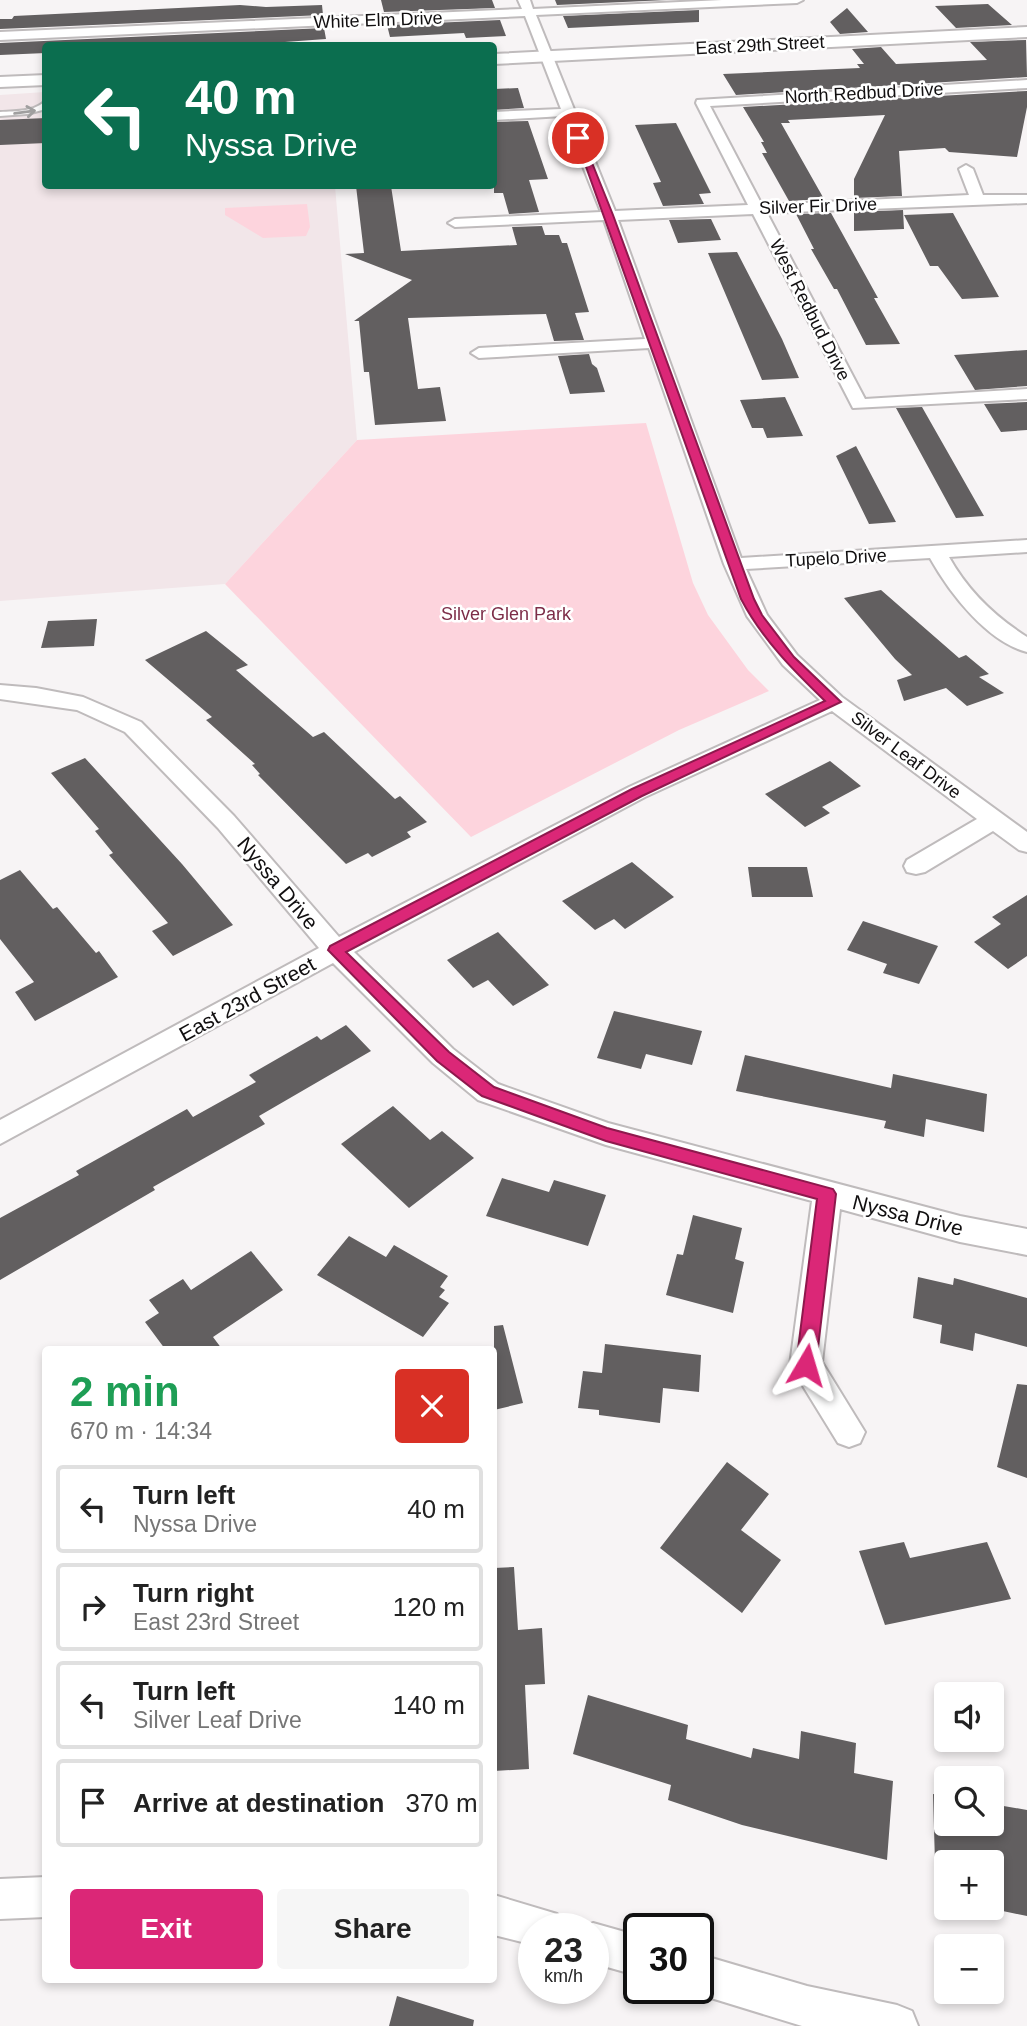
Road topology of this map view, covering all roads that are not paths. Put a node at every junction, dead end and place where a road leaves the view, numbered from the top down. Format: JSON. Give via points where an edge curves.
{"nodes":[{"id":1,"x":797,"y":0,"type":"edge"},
{"id":2,"x":687,"y":3,"type":"edge"},
{"id":3,"x":527,"y":7,"type":"edge"},
{"id":4,"x":1027,"y":32,"type":"edge"},
{"id":5,"x":0,"y":36,"type":"edge"},
{"id":6,"x":545,"y":56,"type":"junction"},
{"id":7,"x":497,"y":58,"type":"edge"},
{"id":8,"x":42,"y":80,"type":"edge"},
{"id":9,"x":0,"y":82,"type":"edge"},
{"id":10,"x":1027,"y":84,"type":"edge"},
{"id":11,"x":702,"y":103,"type":"joint"},
{"id":12,"x":42,"y":108,"type":"edge"},
{"id":13,"x":568,"y":113,"type":"junction"},
{"id":14,"x":0,"y":114,"type":"edge"},
{"id":15,"x":497,"y":116,"type":"edge"},
{"id":16,"x":966,"y":169,"type":"dead end"},
{"id":17,"x":978,"y":199,"type":"junction"},
{"id":18,"x":1027,"y":199,"type":"edge"},
{"id":19,"x":757,"y":208,"type":"junction"},
{"id":20,"x":609,"y":215,"type":"junction"},
{"id":21,"x":455,"y":223,"type":"dead end"},
{"id":22,"x":653,"y":342,"type":"junction"},
{"id":23,"x":479,"y":353,"type":"dead end"},
{"id":24,"x":1027,"y":394,"type":"edge"},
{"id":25,"x":859,"y":404,"type":"joint"},
{"id":26,"x":1027,"y":546,"type":"edge"},
{"id":27,"x":937,"y":552,"type":"junction"},
{"id":28,"x":734,"y":564,"type":"junction"},
{"id":29,"x":1027,"y":646,"type":"edge"},
{"id":30,"x":0,"y":692,"type":"edge"},
{"id":31,"x":834,"y":702,"type":"junction"},
{"id":32,"x":993,"y":820,"type":"junction"},
{"id":33,"x":1027,"y":844,"type":"edge"},
{"id":34,"x":916,"y":866,"type":"dead end"},
{"id":35,"x":336,"y":950,"type":"junction"},
{"id":36,"x":0,"y":1133,"type":"edge"},
{"id":37,"x":827,"y":1194,"type":"junction"},
{"id":38,"x":1027,"y":1242,"type":"edge"},
{"id":39,"x":849,"y":1432,"type":"dead end"},
{"id":40,"x":42,"y":1897,"type":"edge"},
{"id":41,"x":0,"y":1899,"type":"edge"},
{"id":42,"x":497,"y":1915,"type":"edge"},
{"id":43,"x":518,"y":1921,"type":"edge"},
{"id":44,"x":714,"y":1979,"type":"edge"},
{"id":45,"x":897,"y":2026,"type":"edge"}],
"edges":[{"from":1,"to":2,"type":"street","name":"White Elm Drive"},
{"from":2,"to":3,"type":"street","name":"White Elm Drive"},
{"from":3,"to":5,"type":"street","name":"White Elm Drive"},
{"from":3,"to":6,"type":"street","name":"Silver Leaf Drive"},
{"from":4,"to":6,"type":"main road","name":"East 29th Street"},
{"from":6,"to":7,"type":"main road","name":"East 29th Street"},
{"from":6,"to":13,"type":"street","name":"Silver Leaf Drive"},
{"from":8,"to":9,"type":"main road"},
{"from":10,"to":11,"type":"street","name":"North Redbud Drive"},
{"from":11,"to":19,"type":"street","name":"West Redbud Drive"},
{"from":14,"to":12,"type":"lane","one_way":true},
{"from":13,"to":15,"type":"street"},
{"from":13,"to":20,"type":"street","name":"Silver Leaf Drive"},
{"from":16,"to":17,"type":"street"},
{"from":17,"to":18,"type":"street","name":"Silver Fir Drive"},
{"from":17,"to":19,"type":"street","name":"Silver Fir Drive"},
{"from":19,"to":20,"type":"street","name":"Silver Fir Drive"},
{"from":19,"to":25,"type":"street","name":"West Redbud Drive"},
{"from":20,"to":21,"type":"street"},
{"from":20,"to":22,"type":"street","name":"Silver Leaf Drive"},
{"from":22,"to":23,"type":"street"},
{"from":22,"to":28,"type":"street","name":"Silver Leaf Drive"},
{"from":24,"to":25,"type":"street"},
{"from":26,"to":27,"type":"street","name":"Tupelo Drive"},
{"from":27,"to":28,"type":"street","name":"Tupelo Drive"},
{"from":27,"to":29,"type":"street","via":[[965,597]]},
{"from":28,"to":31,"type":"street","name":"Silver Leaf Drive","via":[[757,616],[790,660]]},
{"from":30,"to":35,"type":"street","name":"Nyssa Drive","via":[[83,704],[133,727],[226,822]]},
{"from":31,"to":32,"type":"street","name":"Silver Leaf Drive"},
{"from":31,"to":35,"type":"street","name":"East 23rd Street","via":[[637,792]]},
{"from":32,"to":33,"type":"street","name":"Silver Leaf Drive"},
{"from":32,"to":34,"type":"street"},
{"from":35,"to":36,"type":"street","name":"East 23rd Street"},
{"from":35,"to":37,"type":"street","name":"Nyssa Drive","via":[[443,1056],[488,1092],[606,1134]]},
{"from":37,"to":38,"type":"street","name":"Nyssa Drive","via":[[960,1230]]},
{"from":37,"to":39,"type":"street","via":[[806,1365]]},
{"from":40,"to":41,"type":"street"},
{"from":42,"to":43,"type":"street"},
{"from":44,"to":45,"type":"street","via":[[807,2007]]}]}
